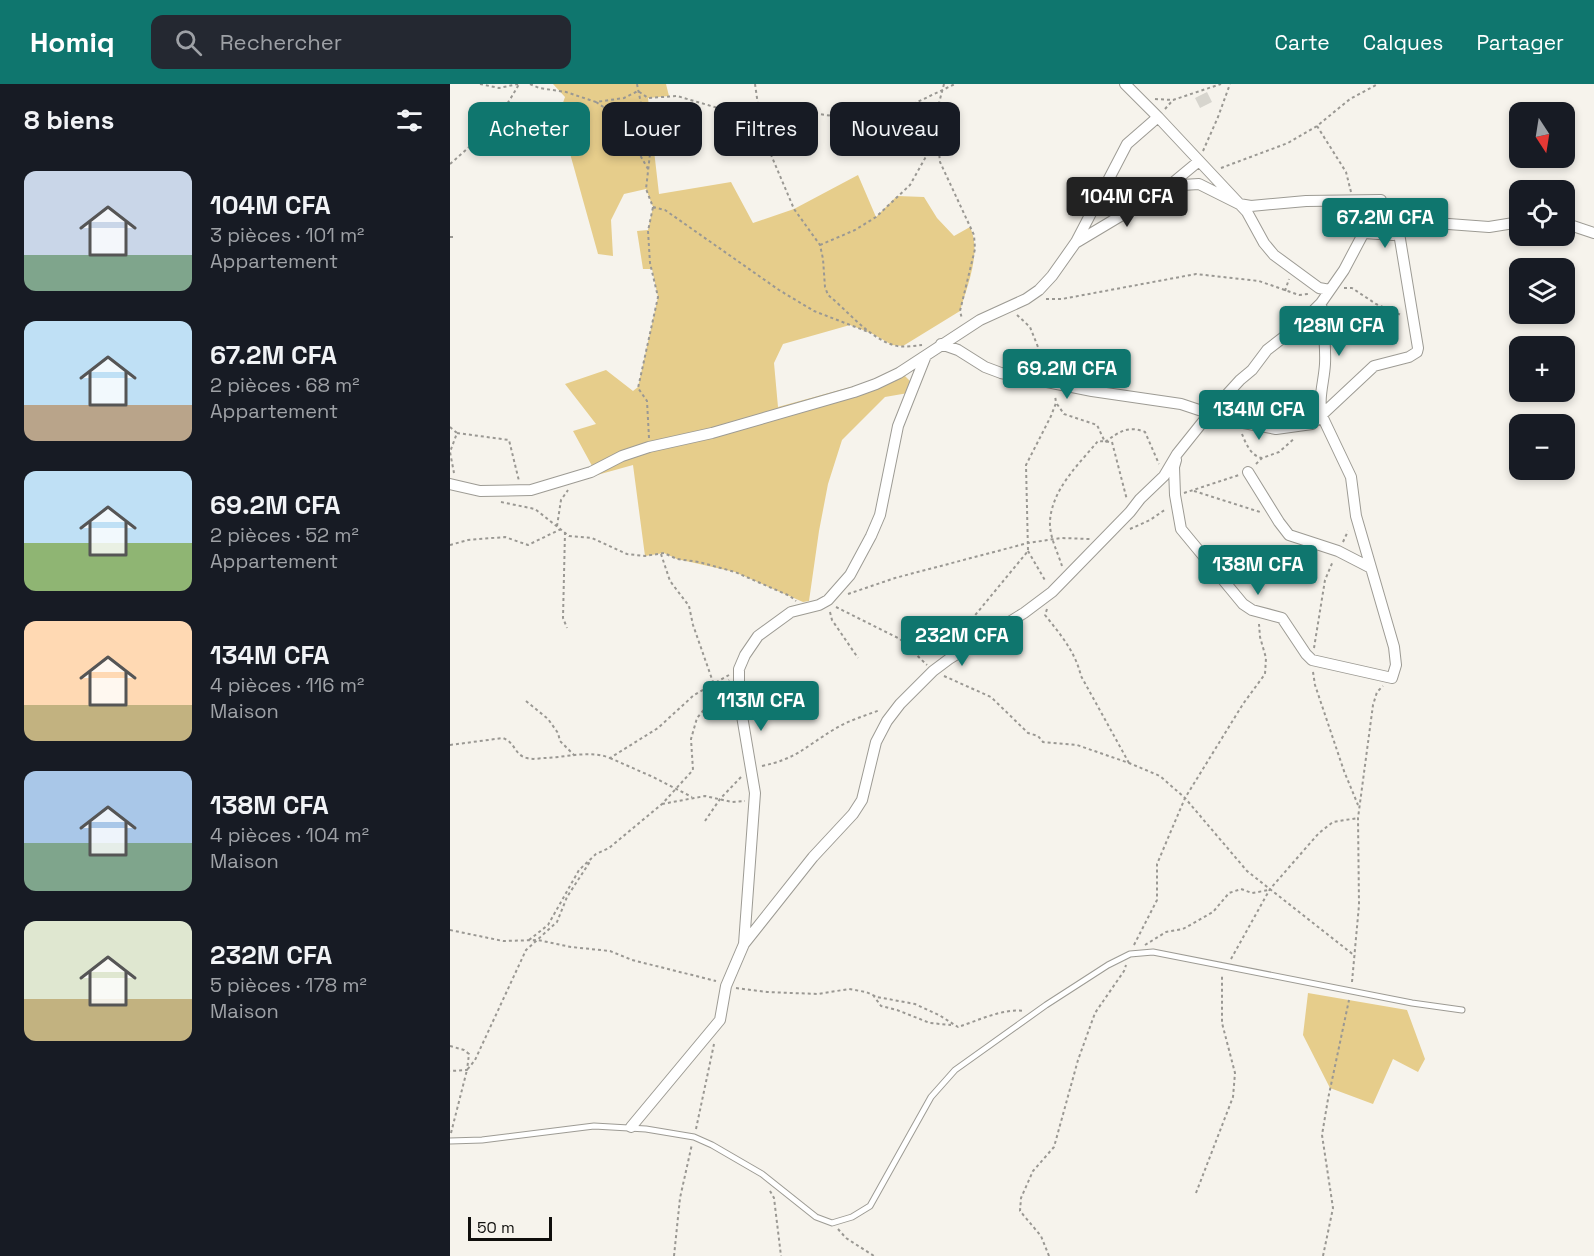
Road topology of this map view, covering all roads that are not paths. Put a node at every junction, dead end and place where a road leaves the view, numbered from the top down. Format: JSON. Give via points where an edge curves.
{"nodes":[{"id":1,"x":1125,"y":84,"type":"edge"},
{"id":2,"x":1158,"y":117,"type":"junction"},
{"id":3,"x":1198,"y":161,"type":"junction"},
{"id":4,"x":1164,"y":190,"type":"junction"},
{"id":5,"x":1239,"y":204,"type":"junction"},
{"id":6,"x":1509,"y":223,"type":"edge"},
{"id":7,"x":1575,"y":227,"type":"edge"},
{"id":8,"x":1365,"y":233,"type":"junction"},
{"id":9,"x":1399,"y":233,"type":"junction"},
{"id":10,"x":1594,"y":233,"type":"edge"},
{"id":11,"x":1076,"y":242,"type":"junction"},
{"id":12,"x":1326,"y":290,"type":"junction"},
{"id":13,"x":1321,"y":303,"type":"junction"},
{"id":14,"x":941,"y":344,"type":"junction"},
{"id":15,"x":926,"y":356,"type":"junction"},
{"id":16,"x":1209,"y":414,"type":"junction"},
{"id":17,"x":1322,"y":416,"type":"junction"},
{"id":18,"x":1177,"y":454,"type":"junction"},
{"id":19,"x":1248,"y":472,"type":"road end"},
{"id":20,"x":452,"y":484,"type":"edge"},
{"id":21,"x":1371,"y":568,"type":"junction"},
{"id":22,"x":744,"y":944,"type":"junction"},
{"id":23,"x":1462,"y":1010,"type":"dead end"},
{"id":24,"x":631,"y":1127,"type":"junction"},
{"id":25,"x":450,"y":1141,"type":"edge"}],
"edges":[{"from":1,"to":2,"type":"street"},
{"from":2,"to":3,"type":"street"},
{"from":2,"to":11,"type":"street","via":[[1127,144]]},
{"from":3,"to":4,"type":"street"},
{"from":3,"to":5,"type":"street"},
{"from":4,"to":5,"type":"street","via":[[1194,183]]},
{"from":4,"to":11,"type":"street"},
{"from":5,"to":8,"type":"street","via":[[1381,200]]},
{"from":5,"to":12,"type":"street","via":[[1274,255]]},
{"from":6,"to":9,"type":"street","via":[[1423,224],[1407,226]]},
{"from":7,"to":10,"type":"street"},
{"from":8,"to":9,"type":"street"},
{"from":8,"to":12,"type":"street"},
{"from":9,"to":17,"type":"street","via":[[1417,352],[1374,366]]},
{"from":11,"to":14,"type":"street","via":[[1039,290]]},
{"from":12,"to":13,"type":"street"},
{"from":13,"to":16,"type":"street","via":[[1267,350]]},
{"from":13,"to":17,"type":"street","via":[[1325,348],[1319,397]]},
{"from":14,"to":15,"type":"street"},
{"from":14,"to":16,"type":"street","via":[[992,370],[1181,404]]},
{"from":15,"to":20,"type":"street","via":[[854,392],[649,447],[576,478],[531,490],[480,491]]},
{"from":15,"to":22,"type":"street","via":[[898,426],[880,515],[850,575],[830,598],[791,612],[758,636],[739,669],[739,698],[755,793]]},
{"from":16,"to":17,"type":"street","via":[[1265,428],[1286,429],[1312,424]]},
{"from":16,"to":18,"type":"street"},
{"from":17,"to":21,"type":"street","via":[[1348,469]]},
{"from":18,"to":21,"type":"street","via":[[1175,495],[1181,529],[1243,604],[1282,618],[1312,660],[1392,678],[1396,657]]},
{"from":18,"to":22,"type":"street","via":[[1164,476],[1052,592],[949,659],[900,704],[876,742],[862,800],[853,814],[813,857]]},
{"from":19,"to":21,"type":"street","via":[[1293,537],[1338,551]]},
{"from":22,"to":24,"type":"street","via":[[726,986],[720,1020]]},
{"from":23,"to":24,"type":"lane","via":[[1153,952],[1130,954],[1035,1012],[955,1070],[931,1098],[870,1206],[831,1223],[816,1217],[762,1174],[712,1145],[694,1137]]},
{"from":24,"to":25,"type":"lane","via":[[594,1126]]}]}
